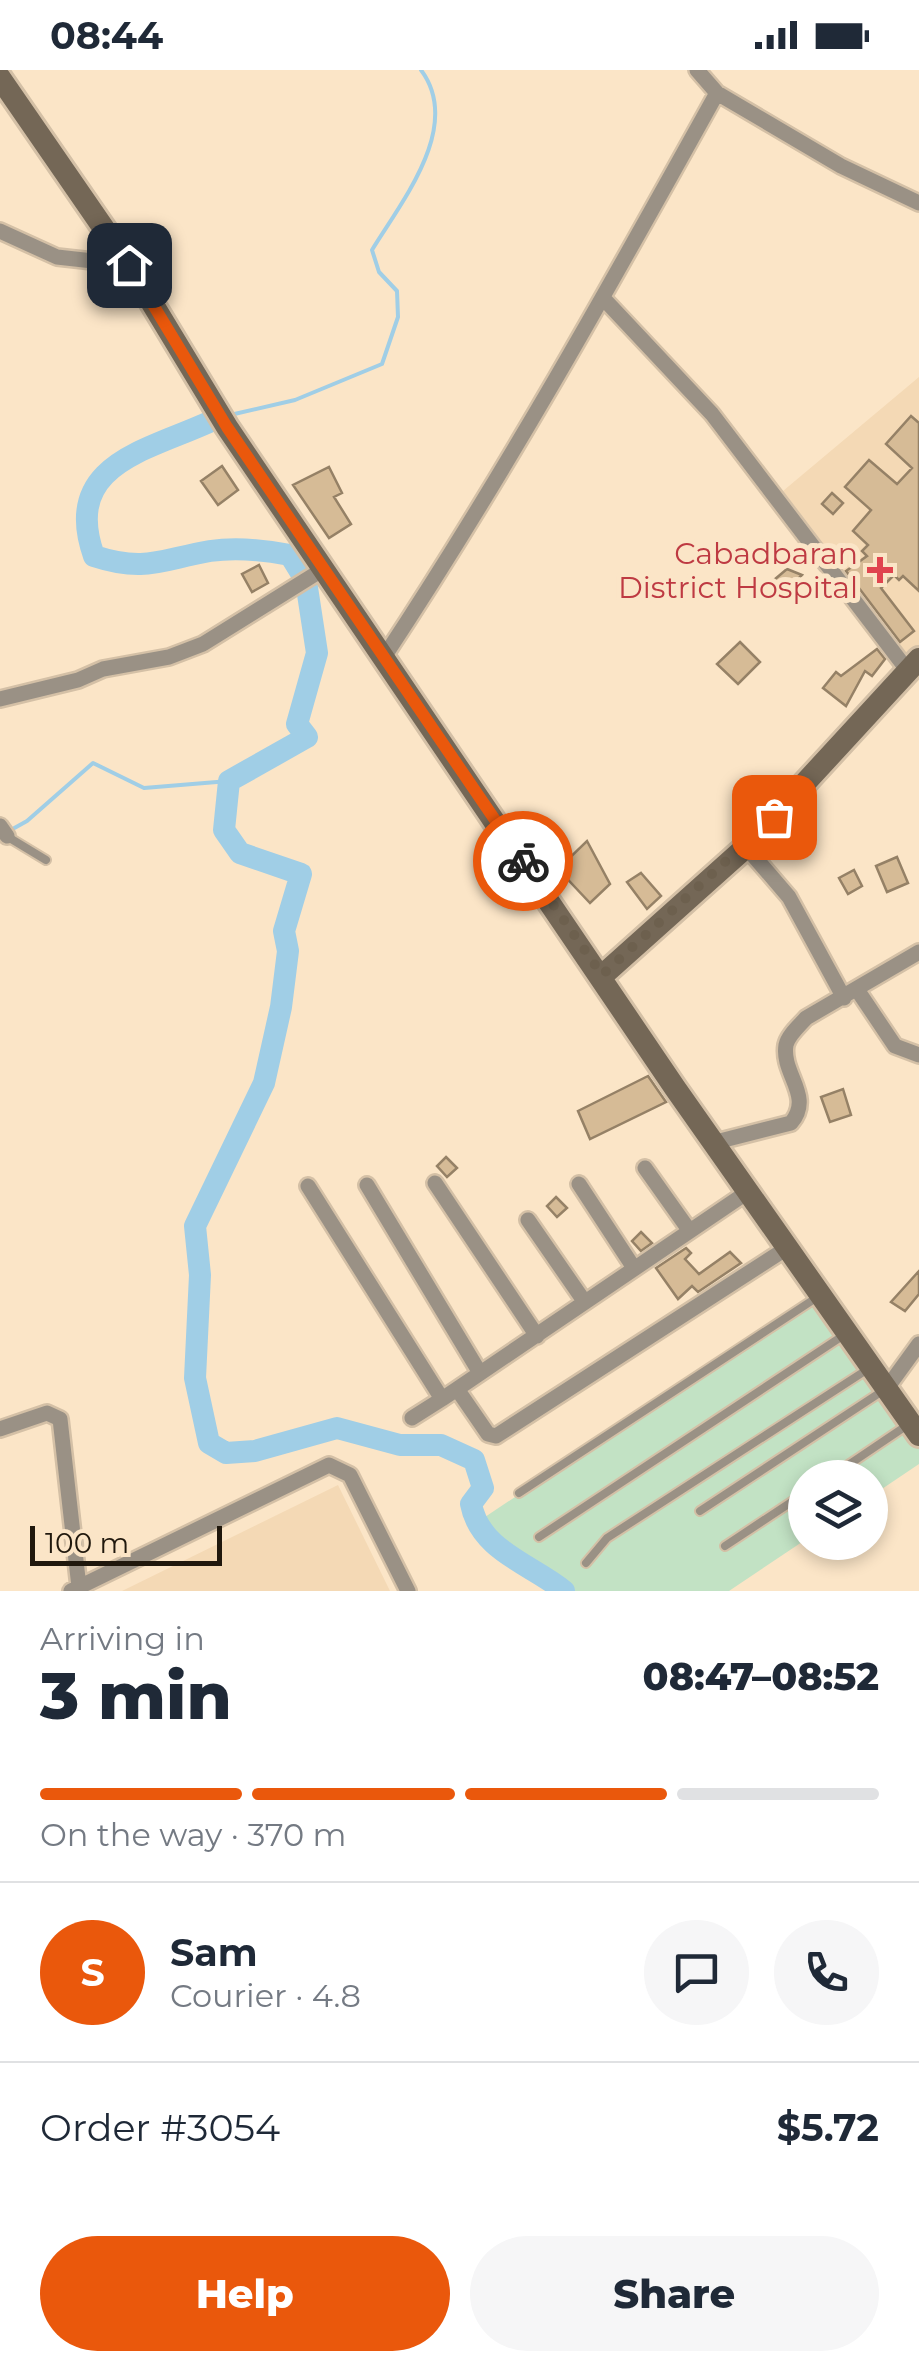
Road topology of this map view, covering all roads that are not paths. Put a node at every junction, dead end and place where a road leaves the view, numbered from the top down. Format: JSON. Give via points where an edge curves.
{"nodes":[{"id":1,"x":696,"y":70,"type":"edge"},
{"id":2,"x":0,"y":78,"type":"edge"},
{"id":3,"x":717,"y":93,"type":"junction"},
{"id":4,"x":919,"y":203,"type":"edge"},
{"id":5,"x":0,"y":231,"type":"edge"},
{"id":6,"x":129,"y":265,"type":"junction"},
{"id":7,"x":603,"y":298,"type":"junction"},
{"id":8,"x":316,"y":575,"type":"junction"},
{"id":9,"x":384,"y":657,"type":"junction"},
{"id":10,"x":914,"y":665,"type":"edge"},
{"id":11,"x":0,"y":699,"type":"edge"},
{"id":12,"x":3,"y":831,"type":"edge"},
{"id":13,"x":746,"y":847,"type":"junction"},
{"id":14,"x":46,"y":860,"type":"dead end"},
{"id":15,"x":919,"y":952,"type":"edge"},
{"id":16,"x":602,"y":975,"type":"junction"},
{"id":17,"x":851,"y":995,"type":"junction"},
{"id":18,"x":919,"y":1055,"type":"edge"},
{"id":19,"x":716,"y":1142,"type":"junction"},
{"id":20,"x":645,"y":1168,"type":"dead end"},
{"id":21,"x":435,"y":1184,"type":"dead end"},
{"id":22,"x":579,"y":1184,"type":"dead end"},
{"id":23,"x":367,"y":1185,"type":"dead end"},
{"id":24,"x":308,"y":1186,"type":"dead end"},
{"id":25,"x":749,"y":1191,"type":"junction"},
{"id":26,"x":528,"y":1220,"type":"dead end"},
{"id":27,"x":689,"y":1230,"type":"junction"},
{"id":28,"x":787,"y":1248,"type":"junction"},
{"id":29,"x":634,"y":1268,"type":"junction"},
{"id":30,"x":819,"y":1296,"type":"junction"},
{"id":31,"x":584,"y":1301,"type":"junction"},
{"id":32,"x":848,"y":1332,"type":"junction"},
{"id":33,"x":536,"y":1336,"type":"junction"},
{"id":34,"x":919,"y":1344,"type":"edge"},
{"id":35,"x":872,"y":1367,"type":"junction"},
{"id":36,"x":480,"y":1373,"type":"junction"},
{"id":37,"x":887,"y":1388,"type":"junction"},
{"id":38,"x":457,"y":1389,"type":"junction"},
{"id":39,"x":442,"y":1399,"type":"junction"},
{"id":40,"x":412,"y":1418,"type":"dead end"},
{"id":41,"x":0,"y":1428,"type":"edge"},
{"id":42,"x":915,"y":1430,"type":"edge"},
{"id":43,"x":861,"y":1460,"type":"edge"},
{"id":44,"x":519,"y":1494,"type":"dead end"},
{"id":45,"x":788,"y":1504,"type":"edge"},
{"id":46,"x":700,"y":1511,"type":"dead end"},
{"id":47,"x":538,"y":1537,"type":"dead end"},
{"id":48,"x":725,"y":1546,"type":"dead end"},
{"id":49,"x":586,"y":1563,"type":"dead end"},
{"id":50,"x":75,"y":1589,"type":"edge"},
{"id":51,"x":408,"y":1591,"type":"edge"}],
"edges":[{"from":1,"to":3,"type":"street"},
{"from":2,"to":6,"type":"main road"},
{"from":3,"to":4,"type":"street"},
{"from":3,"to":7,"type":"street"},
{"from":5,"to":6,"type":"street","via":[[58,257]]},
{"from":6,"to":8,"type":"main road"},
{"from":7,"to":9,"type":"street"},
{"from":7,"to":10,"type":"street","via":[[712,414]]},
{"from":8,"to":9,"type":"main road"},
{"from":8,"to":11,"type":"street","via":[[203,644]]},
{"from":9,"to":16,"type":"main road"},
{"from":10,"to":13,"type":"main road"},
{"from":12,"to":14,"type":"lane"},
{"from":13,"to":16,"type":"main road"},
{"from":13,"to":17,"type":"street","via":[[789,897]]},
{"from":15,"to":17,"type":"street"},
{"from":16,"to":19,"type":"main road"},
{"from":17,"to":18,"type":"street","via":[[895,1046]]},
{"from":17,"to":19,"type":"street","via":[[806,1018],[786,1044],[800,1092],[800,1114],[791,1124]]},
{"from":19,"to":25,"type":"main road"},
{"from":20,"to":27,"type":"street"},
{"from":21,"to":33,"type":"street"},
{"from":22,"to":29,"type":"street"},
{"from":23,"to":36,"type":"street"},
{"from":24,"to":39,"type":"street"},
{"from":25,"to":27,"type":"street"},
{"from":25,"to":28,"type":"main road"},
{"from":26,"to":31,"type":"street"},
{"from":27,"to":29,"type":"street"},
{"from":28,"to":30,"type":"main road"},
{"from":28,"to":38,"type":"street","via":[[496,1436]]},
{"from":29,"to":31,"type":"street"},
{"from":30,"to":32,"type":"main road"},
{"from":30,"to":44,"type":"lane"},
{"from":31,"to":33,"type":"street"},
{"from":32,"to":35,"type":"main road"},
{"from":32,"to":47,"type":"lane"},
{"from":33,"to":36,"type":"street"},
{"from":34,"to":37,"type":"street"},
{"from":35,"to":37,"type":"main road"},
{"from":35,"to":49,"type":"lane","via":[[608,1538]]},
{"from":36,"to":38,"type":"street"},
{"from":37,"to":42,"type":"main road"},
{"from":37,"to":46,"type":"lane"},
{"from":38,"to":39,"type":"street"},
{"from":39,"to":40,"type":"street"},
{"from":41,"to":50,"type":"street","via":[[46,1414],[60,1419]]},
{"from":42,"to":43,"type":"lane"},
{"from":45,"to":48,"type":"lane"},
{"from":50,"to":51,"type":"street","via":[[316,1468],[338,1466],[363,1498]]}]}
